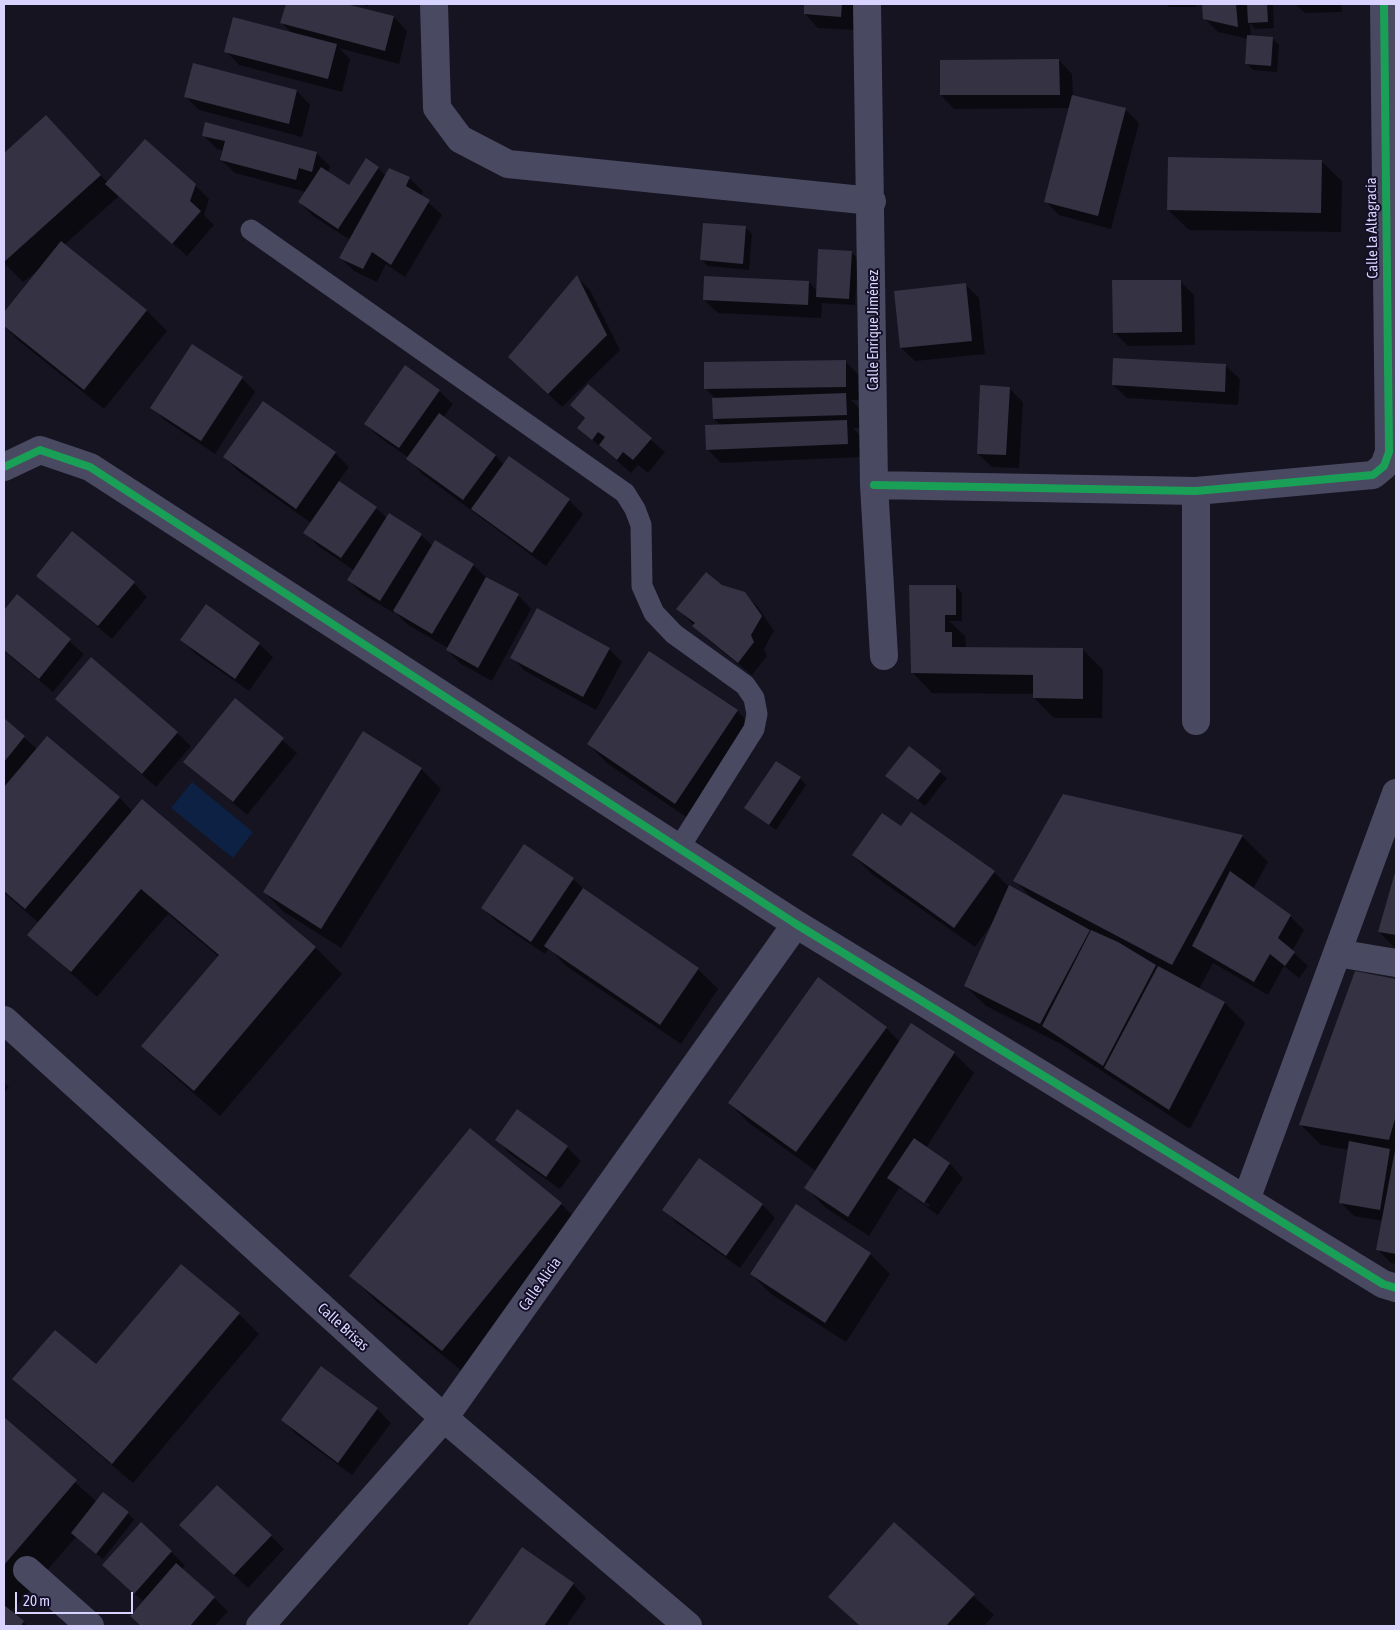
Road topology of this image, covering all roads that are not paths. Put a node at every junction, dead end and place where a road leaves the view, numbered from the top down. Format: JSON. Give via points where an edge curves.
{"nodes":[{"id":1,"x":434,"y":4,"type":"edge"},
{"id":2,"x":867,"y":4,"type":"edge"},
{"id":3,"x":1384,"y":4,"type":"edge"},
{"id":4,"x":872,"y":201,"type":"junction"},
{"id":5,"x":251,"y":230,"type":"dead end"},
{"id":6,"x":4,"y":467,"type":"edge"},
{"id":7,"x":874,"y":485,"type":"junction"},
{"id":8,"x":1196,"y":492,"type":"junction"},
{"id":9,"x":884,"y":656,"type":"dead end"},
{"id":10,"x":1196,"y":721,"type":"dead end"},
{"id":11,"x":1396,"y":793,"type":"edge"},
{"id":12,"x":680,"y":848,"type":"junction"},
{"id":13,"x":796,"y":924,"type":"junction"},
{"id":14,"x":1337,"y":953,"type":"junction"},
{"id":15,"x":1396,"y":963,"type":"edge"},
{"id":16,"x":4,"y":1020,"type":"edge"},
{"id":17,"x":1246,"y":1200,"type":"junction"},
{"id":18,"x":1396,"y":1288,"type":"edge"},
{"id":19,"x":444,"y":1418,"type":"junction"},
{"id":20,"x":28,"y":1570,"type":"dead end"},
{"id":21,"x":90,"y":1626,"type":"edge"},
{"id":22,"x":260,"y":1626,"type":"edge"},
{"id":23,"x":688,"y":1626,"type":"edge"}],
"edges":[{"from":1,"to":4,"type":"street","via":[[437,108],[460,139],[508,164]]},
{"from":2,"to":4,"type":"street","name":"Calle Enrique Jiménez"},
{"from":3,"to":8,"type":"street","name":"Calle La Altagracia","via":[[1389,452],[1384,466],[1373,475]]},
{"from":4,"to":7,"type":"street","name":"Calle Enrique Jiménez"},
{"from":5,"to":12,"type":"lane","via":[[625,493],[641,526],[642,586],[654,613],[674,634],[745,685],[754,698],[757,714],[754,729]]},
{"from":6,"to":12,"type":"street","via":[[40,450],[90,467]]},
{"from":7,"to":8,"type":"street"},
{"from":7,"to":9,"type":"street","name":"Calle Enrique Jiménez"},
{"from":8,"to":10,"type":"street"},
{"from":11,"to":14,"type":"street"},
{"from":12,"to":13,"type":"street"},
{"from":13,"to":17,"type":"street"},
{"from":13,"to":19,"type":"street","name":"Calle Alicia"},
{"from":14,"to":15,"type":"street"},
{"from":14,"to":17,"type":"street"},
{"from":16,"to":19,"type":"street","name":"Calle Brisas"},
{"from":17,"to":18,"type":"street","via":[[1383,1284]]},
{"from":19,"to":22,"type":"street","name":"Calle Alicia"},
{"from":19,"to":23,"type":"street","name":"Calle Brisas"},
{"from":20,"to":21,"type":"street"}]}
